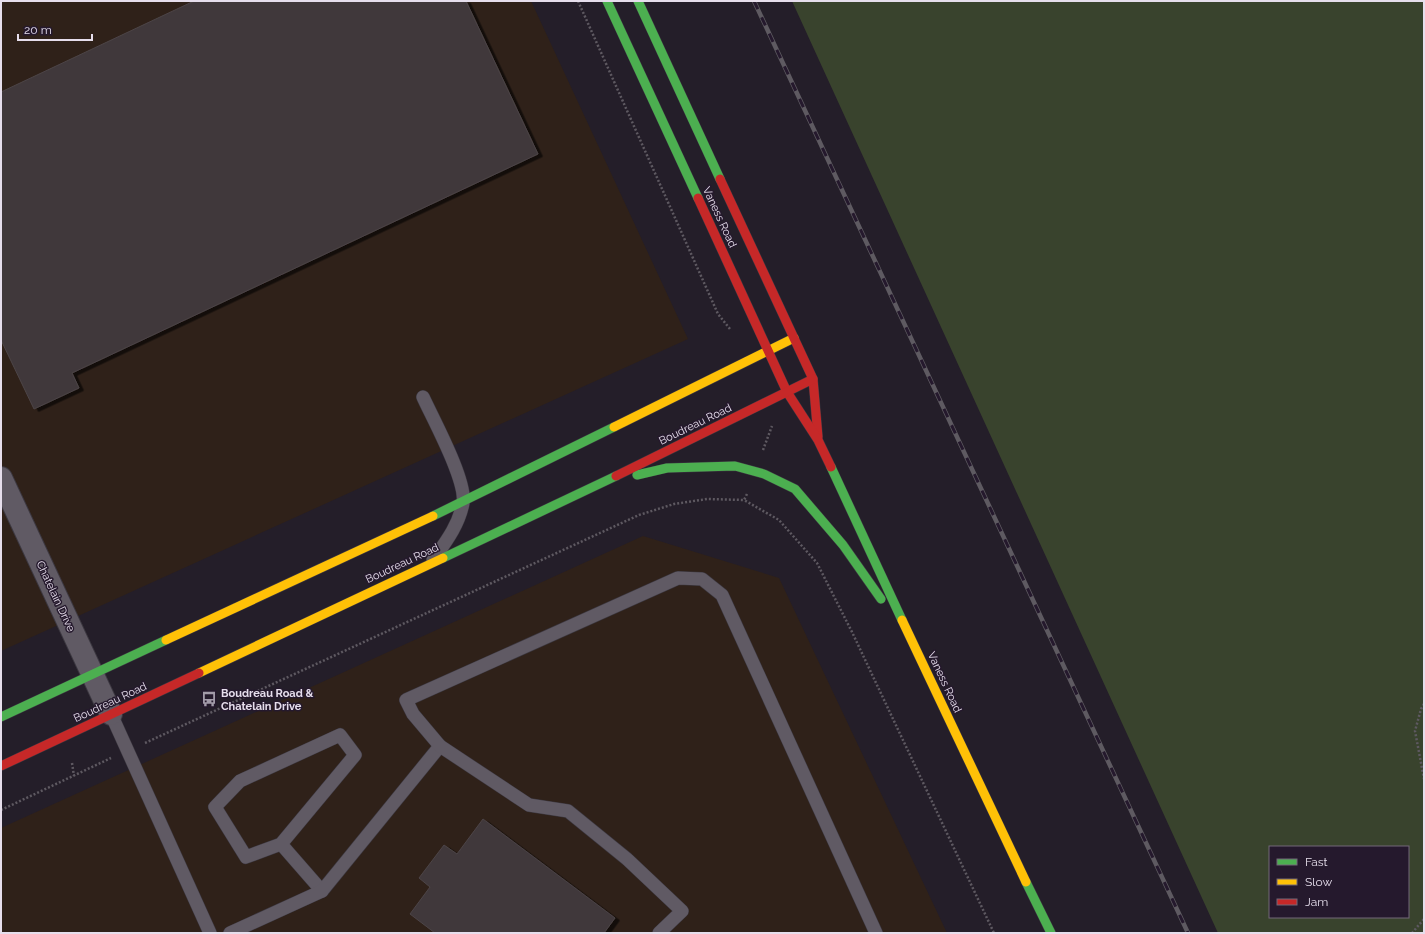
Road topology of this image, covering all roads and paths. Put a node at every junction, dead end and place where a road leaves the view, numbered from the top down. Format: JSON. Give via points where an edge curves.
{"nodes":[{"id":1,"x":607,"y":1,"type":"edge"},
{"id":2,"x":638,"y":1,"type":"edge"},
{"id":3,"x":794,"y":338,"type":"junction"},
{"id":4,"x":768,"y":351,"type":"junction"},
{"id":5,"x":813,"y":379,"type":"junction"},
{"id":6,"x":787,"y":392,"type":"junction"},
{"id":7,"x":423,"y":397,"type":"dead end"},
{"id":8,"x":818,"y":440,"type":"junction"},
{"id":9,"x":1,"y":478,"type":"edge"},
{"id":10,"x":604,"y":482,"type":"junction"},
{"id":11,"x":744,"y":500,"type":"dead end"},
{"id":12,"x":463,"y":502,"type":"junction"},
{"id":13,"x":430,"y":563,"type":"junction"},
{"id":14,"x":916,"y":648,"type":"junction"},
{"id":15,"x":92,"y":675,"type":"junction"},
{"id":16,"x":1424,"y":704,"type":"edge"},
{"id":17,"x":111,"y":714,"type":"junction"},
{"id":18,"x":1,"y":717,"type":"edge"},
{"id":19,"x":154,"y":739,"type":"dead end"},
{"id":20,"x":440,"y":746,"type":"junction"},
{"id":21,"x":72,"y":763,"type":"dead end"},
{"id":22,"x":1,"y":766,"type":"edge"},
{"id":23,"x":95,"y":766,"type":"dead end"},
{"id":24,"x":74,"y":776,"type":"junction"},
{"id":25,"x":1424,"y":779,"type":"edge"},
{"id":26,"x":1,"y":810,"type":"edge"},
{"id":27,"x":281,"y":844,"type":"junction"},
{"id":28,"x":322,"y":891,"type":"junction"},
{"id":29,"x":1424,"y":919,"type":"edge"},
{"id":30,"x":210,"y":933,"type":"edge"},
{"id":31,"x":230,"y":933,"type":"edge"},
{"id":32,"x":659,"y":933,"type":"edge"},
{"id":33,"x":876,"y":933,"type":"edge"},
{"id":34,"x":1051,"y":933,"type":"edge"},
{"id":35,"x":1412,"y":933,"type":"edge"}],
"edges":[{"from":1,"to":4,"type":"main road","name":"Vaness Road"},
{"from":2,"to":3,"type":"main road","name":"Vaness Road"},
{"from":3,"to":4,"type":"main road"},
{"from":3,"to":5,"type":"main road","name":"Vaness Road"},
{"from":4,"to":6,"type":"main road","name":"Vaness Road"},
{"from":4,"to":12,"type":"main road"},
{"from":5,"to":6,"type":"main road","name":"Boudreau Road"},
{"from":5,"to":8,"type":"main road","name":"Vaness Road"},
{"from":6,"to":8,"type":"main road","name":"Vaness Road"},
{"from":6,"to":10,"type":"main road","name":"Boudreau Road"},
{"from":7,"to":12,"type":"lane","via":[[460,481]]},
{"from":8,"to":14,"type":"main road","name":"Vaness Road"},
{"from":9,"to":15,"type":"street","name":"Chatelain Drive"},
{"from":10,"to":13,"type":"main road","name":"Boudreau Road"},
{"from":10,"to":14,"type":"main road","via":[[667,468],[735,466],[764,474],[795,489],[843,545]]},
{"from":11,"to":19,"type":"path","via":[[707,499],[674,504],[639,515]]},
{"from":12,"to":13,"type":"lane","via":[[457,522],[447,541]]},
{"from":12,"to":15,"type":"main road"},
{"from":13,"to":17,"type":"main road","name":"Boudreau Road"},
{"from":14,"to":34,"type":"main road","name":"Vaness Road"},
{"from":15,"to":17,"type":"street","name":"Chatelain Drive"},
{"from":15,"to":18,"type":"main road"},
{"from":16,"to":25,"type":"path","via":[[1414,731]]},
{"from":17,"to":22,"type":"main road","name":"Boudreau Road"},
{"from":17,"to":30,"type":"lane"},
{"from":20,"to":28,"type":"lane"},
{"from":20,"to":32,"type":"lane","via":[[529,805],[568,811],[627,859],[682,911]]},
{"from":20,"to":33,"type":"lane","via":[[413,714],[406,700],[678,578],[702,579],[722,595]]},
{"from":21,"to":24,"type":"path"},
{"from":23,"to":24,"type":"path"},
{"from":24,"to":26,"type":"path"},
{"from":27,"to":27,"type":"lane","via":[[246,857],[215,807],[240,781],[340,735],[356,755]]},
{"from":27,"to":28,"type":"lane"},
{"from":28,"to":31,"type":"lane"},
{"from":29,"to":35,"type":"path"}]}
